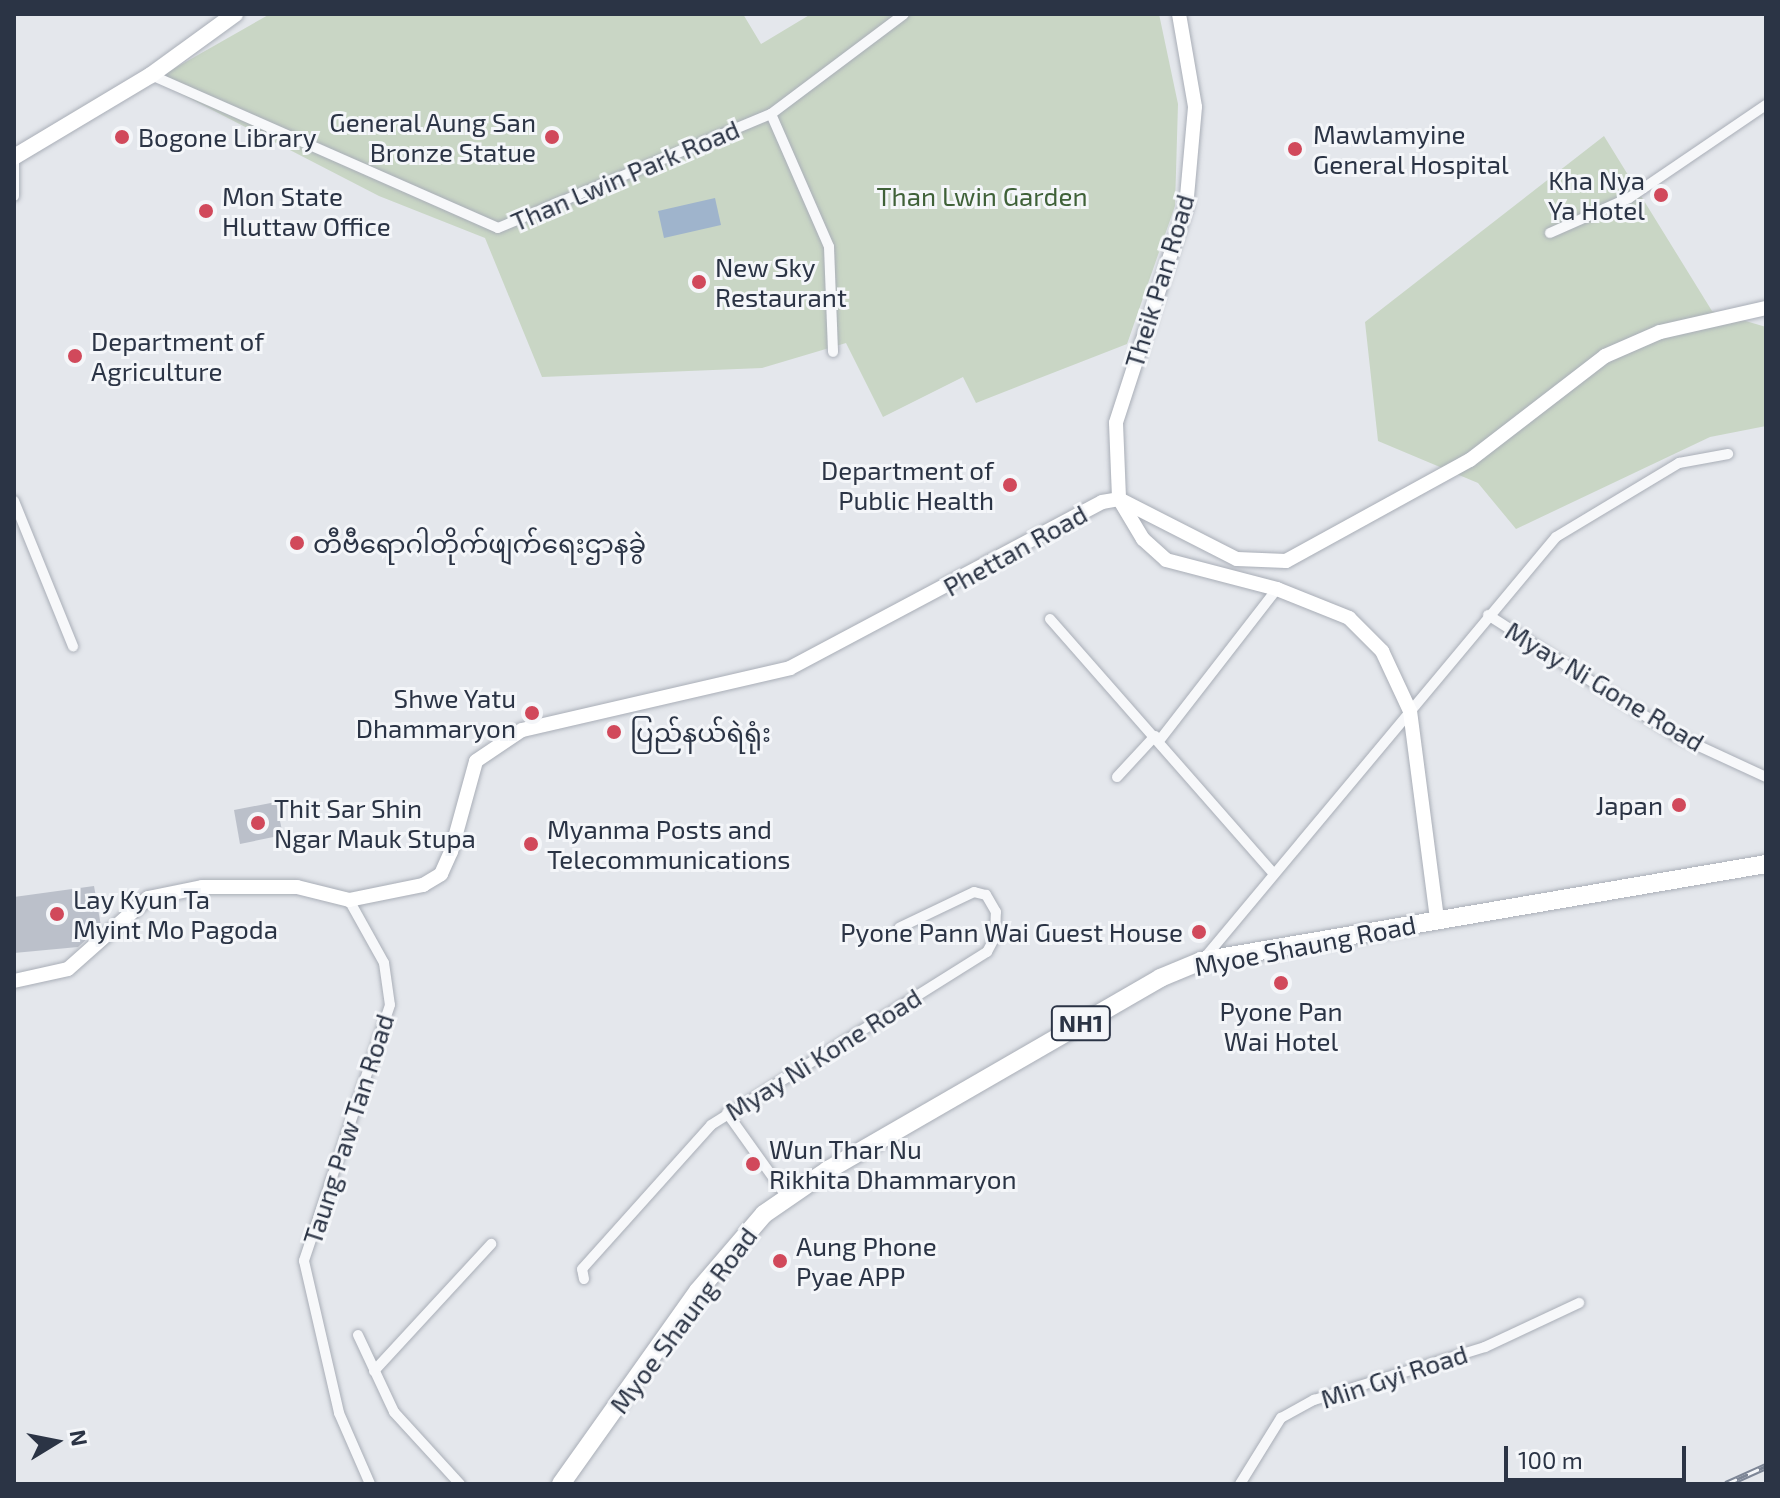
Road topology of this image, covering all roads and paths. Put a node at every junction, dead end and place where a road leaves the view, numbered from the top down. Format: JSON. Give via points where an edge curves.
{"nodes":[{"id":1,"x":235,"y":14,"type":"edge"},
{"id":2,"x":904,"y":14,"type":"edge"},
{"id":3,"x":1179,"y":14,"type":"edge"},
{"id":4,"x":151,"y":75,"type":"junction"},
{"id":5,"x":1766,"y":105,"type":"edge"},
{"id":6,"x":771,"y":114,"type":"junction"},
{"id":7,"x":14,"y":157,"type":"edge"},
{"id":8,"x":14,"y":196,"type":"edge"},
{"id":9,"x":1550,"y":233,"type":"dead end"},
{"id":10,"x":1766,"y":308,"type":"edge"},
{"id":11,"x":833,"y":352,"type":"dead end"},
{"id":12,"x":1728,"y":454,"type":"dead end"},
{"id":13,"x":1119,"y":499,"type":"junction"},
{"id":14,"x":14,"y":501,"type":"edge"},
{"id":15,"x":1277,"y":589,"type":"junction"},
{"id":16,"x":1488,"y":615,"type":"junction"},
{"id":17,"x":1050,"y":619,"type":"dead end"},
{"id":18,"x":73,"y":646,"type":"dead end"},
{"id":19,"x":1410,"y":711,"type":"junction"},
{"id":20,"x":1157,"y":738,"type":"junction"},
{"id":21,"x":1117,"y":777,"type":"dead end"},
{"id":22,"x":1766,"y":777,"type":"edge"},
{"id":23,"x":1766,"y":864,"type":"edge"},
{"id":24,"x":1274,"y":874,"type":"junction"},
{"id":25,"x":349,"y":900,"type":"junction"},
{"id":26,"x":1437,"y":919,"type":"junction"},
{"id":27,"x":899,"y":928,"type":"dead end"},
{"id":28,"x":1201,"y":961,"type":"junction"},
{"id":29,"x":14,"y":981,"type":"edge"},
{"id":30,"x":727,"y":1113,"type":"junction"},
{"id":31,"x":787,"y":1197,"type":"junction"},
{"id":32,"x":491,"y":1244,"type":"dead end"},
{"id":33,"x":584,"y":1279,"type":"dead end"},
{"id":34,"x":1579,"y":1303,"type":"dead end"},
{"id":35,"x":358,"y":1335,"type":"dead end"},
{"id":36,"x":374,"y":1371,"type":"junction"},
{"id":37,"x":370,"y":1484,"type":"edge"},
{"id":38,"x":460,"y":1484,"type":"edge"},
{"id":39,"x":561,"y":1484,"type":"edge"},
{"id":40,"x":1240,"y":1484,"type":"edge"}],
"edges":[{"from":1,"to":4,"type":"main road"},
{"from":2,"to":6,"type":"street","name":"Than Lwin Park Road"},
{"from":3,"to":13,"type":"street","name":"Theik Pan Road","via":[[1195,107],[1186,207],[1116,423]]},
{"from":4,"to":6,"type":"street","name":"Than Lwin Park Road","via":[[498,228]]},
{"from":4,"to":7,"type":"main road"},
{"from":5,"to":9,"type":"street","via":[[1629,198]]},
{"from":6,"to":11,"type":"street","via":[[829,247]]},
{"from":7,"to":8,"type":"street"},
{"from":10,"to":13,"type":"street","name":"Phettan Road","via":[[1674,328],[1605,356],[1470,460],[1286,561],[1237,559],[1204,547]]},
{"from":12,"to":16,"type":"street","via":[[1679,463],[1556,537]]},
{"from":13,"to":15,"type":"street","via":[[1143,539],[1166,560]]},
{"from":13,"to":25,"type":"street","name":"Phettan Road","via":[[1042,531],[952,587],[790,668],[522,730],[476,761],[441,874],[423,885]]},
{"from":14,"to":18,"type":"street"},
{"from":15,"to":19,"type":"street","via":[[1349,618],[1382,651]]},
{"from":15,"to":20,"type":"street"},
{"from":16,"to":19,"type":"street"},
{"from":16,"to":22,"type":"street","name":"Myay Ni Gone Road","via":[[1675,735]]},
{"from":17,"to":20,"type":"street"},
{"from":19,"to":24,"type":"street"},
{"from":19,"to":26,"type":"street"},
{"from":20,"to":21,"type":"street"},
{"from":20,"to":24,"type":"street"},
{"from":23,"to":26,"type":"highway","name":"Myoe Shaung Road","number":"NH1"},
{"from":24,"to":28,"type":"street"},
{"from":25,"to":29,"type":"street","via":[[297,887],[202,887],[148,898],[68,969]]},
{"from":25,"to":37,"type":"street","name":"Taung Paw Tan Road","via":[[384,963],[390,1005],[304,1261],[339,1413]]},
{"from":26,"to":28,"type":"highway","name":"Myoe Shaung Road","number":"NH1"},
{"from":27,"to":30,"type":"street","via":[[974,892],[986,895],[996,912],[995,937],[987,952]]},
{"from":28,"to":31,"type":"highway","name":"Myoe Shaung Road","number":"NH1","via":[[1024,1055]]},
{"from":30,"to":31,"type":"street"},
{"from":30,"to":33,"type":"street","name":"Myay Ni Kone Road","via":[[582,1269]]},
{"from":31,"to":39,"type":"highway","name":"Myoe Shaung Road","number":"NH1","via":[[736,1242]]},
{"from":32,"to":36,"type":"street"},
{"from":34,"to":40,"type":"street","name":"Min Gyi Road","via":[[1485,1347],[1303,1406],[1281,1418]]},
{"from":35,"to":36,"type":"street"},
{"from":36,"to":38,"type":"street","via":[[394,1412]]}]}
